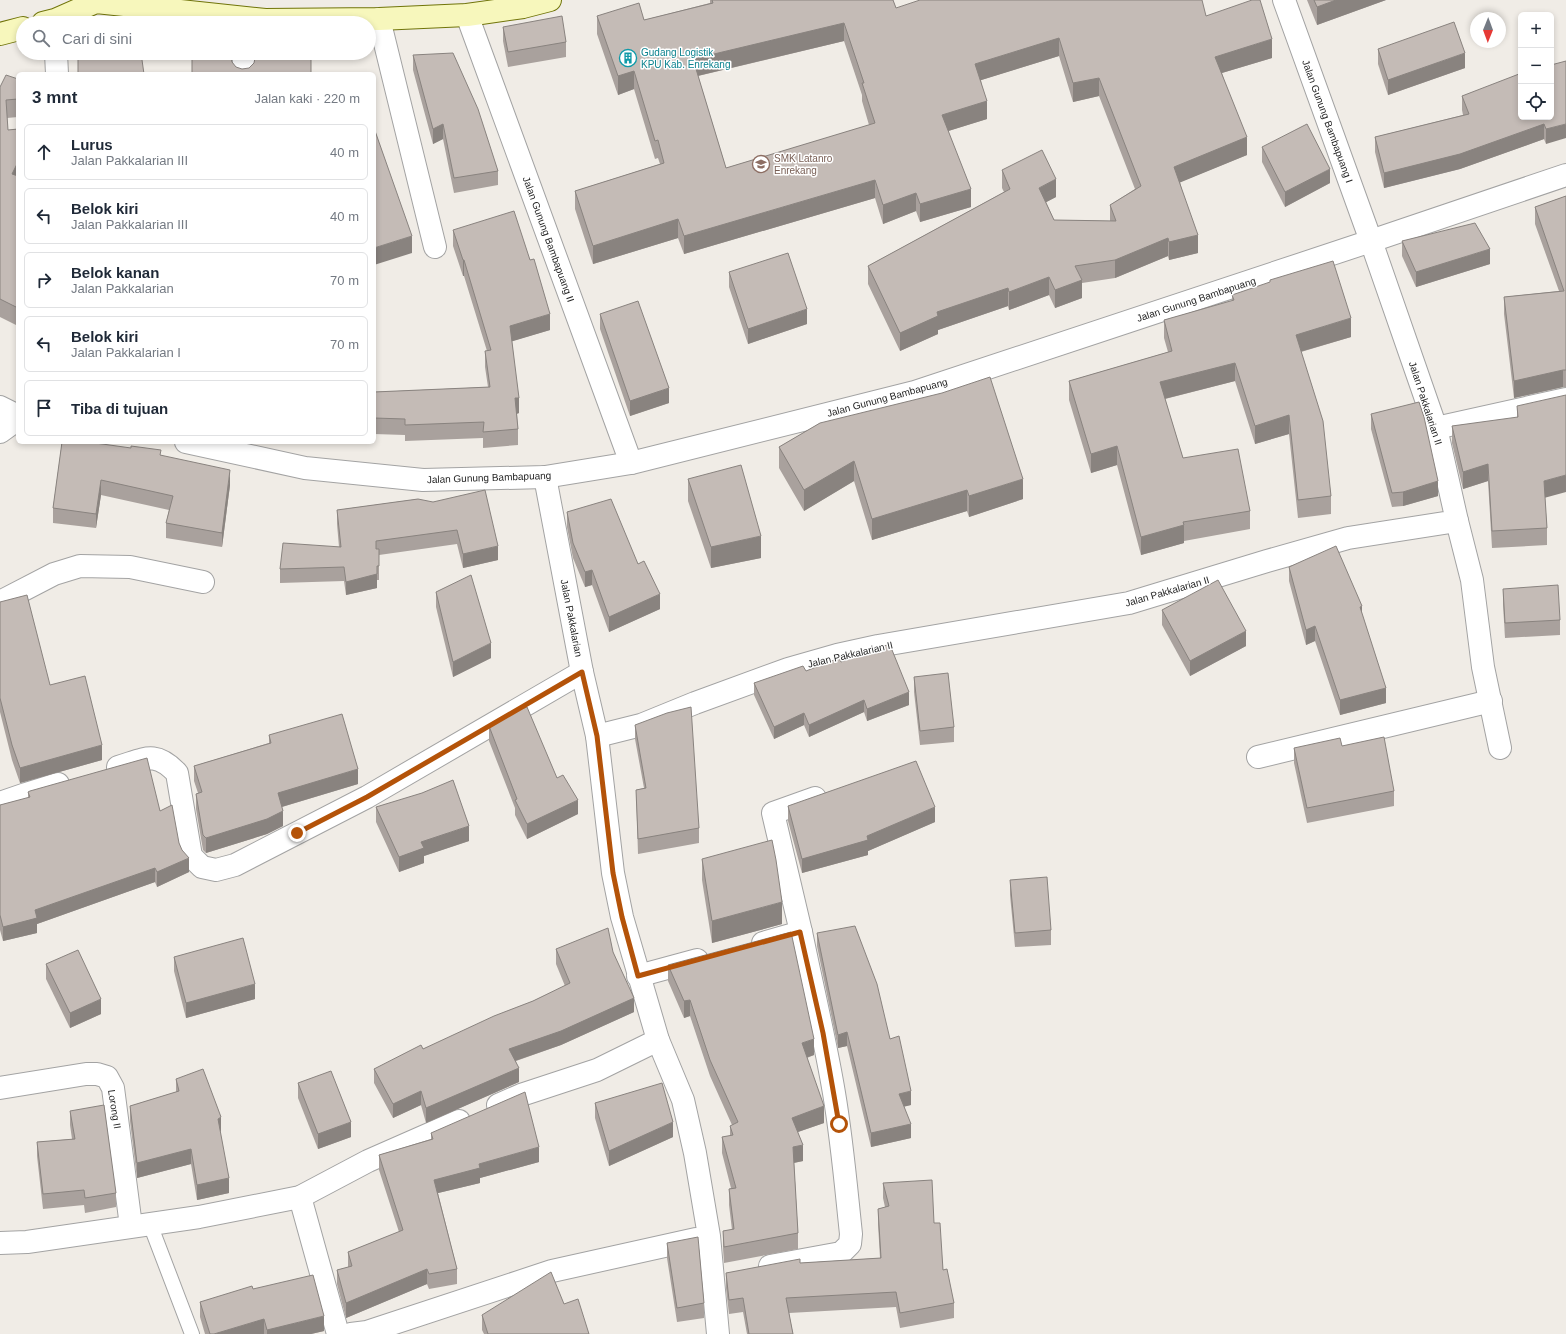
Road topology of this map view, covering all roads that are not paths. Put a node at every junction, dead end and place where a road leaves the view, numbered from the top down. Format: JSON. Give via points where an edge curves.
{"nodes":[{"id":1,"x":550,"y":0,"type":"edge"},
{"id":2,"x":1284,"y":0,"type":"edge"},
{"id":3,"x":95,"y":1,"type":"edge"},
{"id":4,"x":468,"y":14,"type":"junction"},
{"id":5,"x":64,"y":16,"type":"edge"},
{"id":6,"x":214,"y":16,"type":"edge"},
{"id":7,"x":376,"y":19,"type":"edge"},
{"id":8,"x":379,"y":19,"type":"junction"},
{"id":9,"x":16,"y":30,"type":"edge"},
{"id":10,"x":0,"y":34,"type":"edge"},
{"id":11,"x":56,"y":60,"type":"edge"},
{"id":12,"x":244,"y":60,"type":"edge"},
{"id":13,"x":57,"y":72,"type":"edge"},
{"id":14,"x":243,"y":72,"type":"edge"},
{"id":15,"x":1566,"y":175,"type":"edge"},
{"id":16,"x":1371,"y":241,"type":"junction"},
{"id":17,"x":435,"y":247,"type":"dead end"},
{"id":18,"x":1566,"y":399,"type":"edge"},
{"id":19,"x":0,"y":407,"type":"edge"},
{"id":20,"x":16,"y":417,"type":"edge"},
{"id":21,"x":16,"y":420,"type":"edge"},
{"id":22,"x":1436,"y":428,"type":"junction"},
{"id":23,"x":0,"y":432,"type":"edge"},
{"id":24,"x":204,"y":444,"type":"edge"},
{"id":25,"x":256,"y":450,"type":"edge"},
{"id":26,"x":631,"y":463,"type":"junction"},
{"id":27,"x":545,"y":477,"type":"junction"},
{"id":28,"x":1457,"y":520,"type":"junction"},
{"id":29,"x":203,"y":582,"type":"dead end"},
{"id":30,"x":0,"y":602,"type":"edge"},
{"id":31,"x":582,"y":672,"type":"junction"},
{"id":32,"x":1491,"y":701,"type":"junction"},
{"id":33,"x":597,"y":736,"type":"junction"},
{"id":34,"x":1500,"y":748,"type":"dead end"},
{"id":35,"x":1258,"y":757,"type":"dead end"},
{"id":36,"x":98,"y":773,"type":"edge"},
{"id":37,"x":76,"y":779,"type":"edge"},
{"id":38,"x":832,"y":792,"type":"edge"},
{"id":39,"x":0,"y":803,"type":"edge"},
{"id":40,"x":800,"y":932,"type":"junction"},
{"id":41,"x":748,"y":947,"type":"edge"},
{"id":42,"x":718,"y":954,"type":"edge"},
{"id":43,"x":638,"y":976,"type":"junction"},
{"id":44,"x":658,"y":1040,"type":"junction"},
{"id":45,"x":0,"y":1088,"type":"edge"},
{"id":46,"x":300,"y":1197,"type":"junction"},
{"id":47,"x":141,"y":1225,"type":"junction"},
{"id":48,"x":709,"y":1236,"type":"junction"},
{"id":49,"x":0,"y":1243,"type":"edge"},
{"id":50,"x":752,"y":1270,"type":"edge"},
{"id":51,"x":192,"y":1334,"type":"edge"},
{"id":52,"x":338,"y":1334,"type":"edge"},
{"id":53,"x":351,"y":1334,"type":"edge"},
{"id":54,"x":718,"y":1334,"type":"edge"}],
"edges":[{"from":1,"to":4,"type":"main road","via":[[523,7]]},
{"from":2,"to":16,"type":"street","name":"Jalan Gunung Bambapuang I"},
{"from":3,"to":5,"type":"main road"},
{"from":3,"to":6,"type":"main road"},
{"from":4,"to":8,"type":"main road"},
{"from":4,"to":26,"type":"street","name":"Jalan Gunung Bambapuang II"},
{"from":7,"to":8,"type":"main road"},
{"from":8,"to":17,"type":"street"},
{"from":9,"to":10,"type":"main road"},
{"from":11,"to":13,"type":"street"},
{"from":12,"to":14,"type":"street"},
{"from":15,"to":16,"type":"street","name":"Jalan Gunung Bambapuang"},
{"from":16,"to":22,"type":"street","name":"Jalan Pakkalarian II"},
{"from":16,"to":26,"type":"street","name":"Jalan Gunung Bambapuang","via":[[916,392]]},
{"from":18,"to":22,"type":"street"},
{"from":19,"to":20,"type":"street"},
{"from":21,"to":23,"type":"street"},
{"from":22,"to":28,"type":"street","name":"Jalan Pakkalarian II"},
{"from":24,"to":25,"type":"street","name":"Jalan Gunung Bambapuang"},
{"from":25,"to":27,"type":"street","name":"Jalan Gunung Bambapuang","via":[[305,468],[423,480]]},
{"from":26,"to":27,"type":"street","name":"Jalan Gunung Bambapuang"},
{"from":27,"to":31,"type":"street","name":"Jalan Pakkalarian"},
{"from":28,"to":32,"type":"street","via":[[1472,580],[1483,667]]},
{"from":28,"to":33,"type":"street","name":"Jalan Pakkalarian II","via":[[1348,538],[1129,603],[838,655],[788,668],[641,724]]},
{"from":29,"to":30,"type":"street","via":[[130,567],[80,566],[54,574]]},
{"from":31,"to":33,"type":"street","name":"Jalan Pakkalarian"},
{"from":31,"to":36,"type":"street","via":[[367,797],[242,862],[216,870],[202,867],[191,856],[177,773],[168,763],[153,758]]},
{"from":32,"to":34,"type":"street"},
{"from":32,"to":35,"type":"street"},
{"from":33,"to":43,"type":"street","name":"Jalan Pakkalarian","via":[[613,873]]},
{"from":37,"to":39,"type":"street"},
{"from":38,"to":40,"type":"street","via":[[774,813]]},
{"from":40,"to":41,"type":"street"},
{"from":40,"to":50,"type":"street","via":[[834,1092],[843,1155],[850,1244],[841,1252]]},
{"from":42,"to":43,"type":"street"},
{"from":43,"to":44,"type":"street","name":"Jalan Pakkalarian"},
{"from":44,"to":46,"type":"street","via":[[597,1070],[521,1095],[368,1161]]},
{"from":44,"to":48,"type":"street","name":"Jalan Pakkalarian","via":[[683,1100]]},
{"from":45,"to":47,"type":"street","name":"Lorong II","via":[[86,1074],[107,1077],[113,1088]]},
{"from":46,"to":47,"type":"street","via":[[199,1217]]},
{"from":46,"to":52,"type":"street"},
{"from":47,"to":49,"type":"street","via":[[27,1242]]},
{"from":47,"to":51,"type":"lane"},
{"from":48,"to":53,"type":"street","via":[[552,1271],[367,1332]]},
{"from":48,"to":54,"type":"street","name":"Jalan Pakkalarian","via":[[721,1276]]}]}
